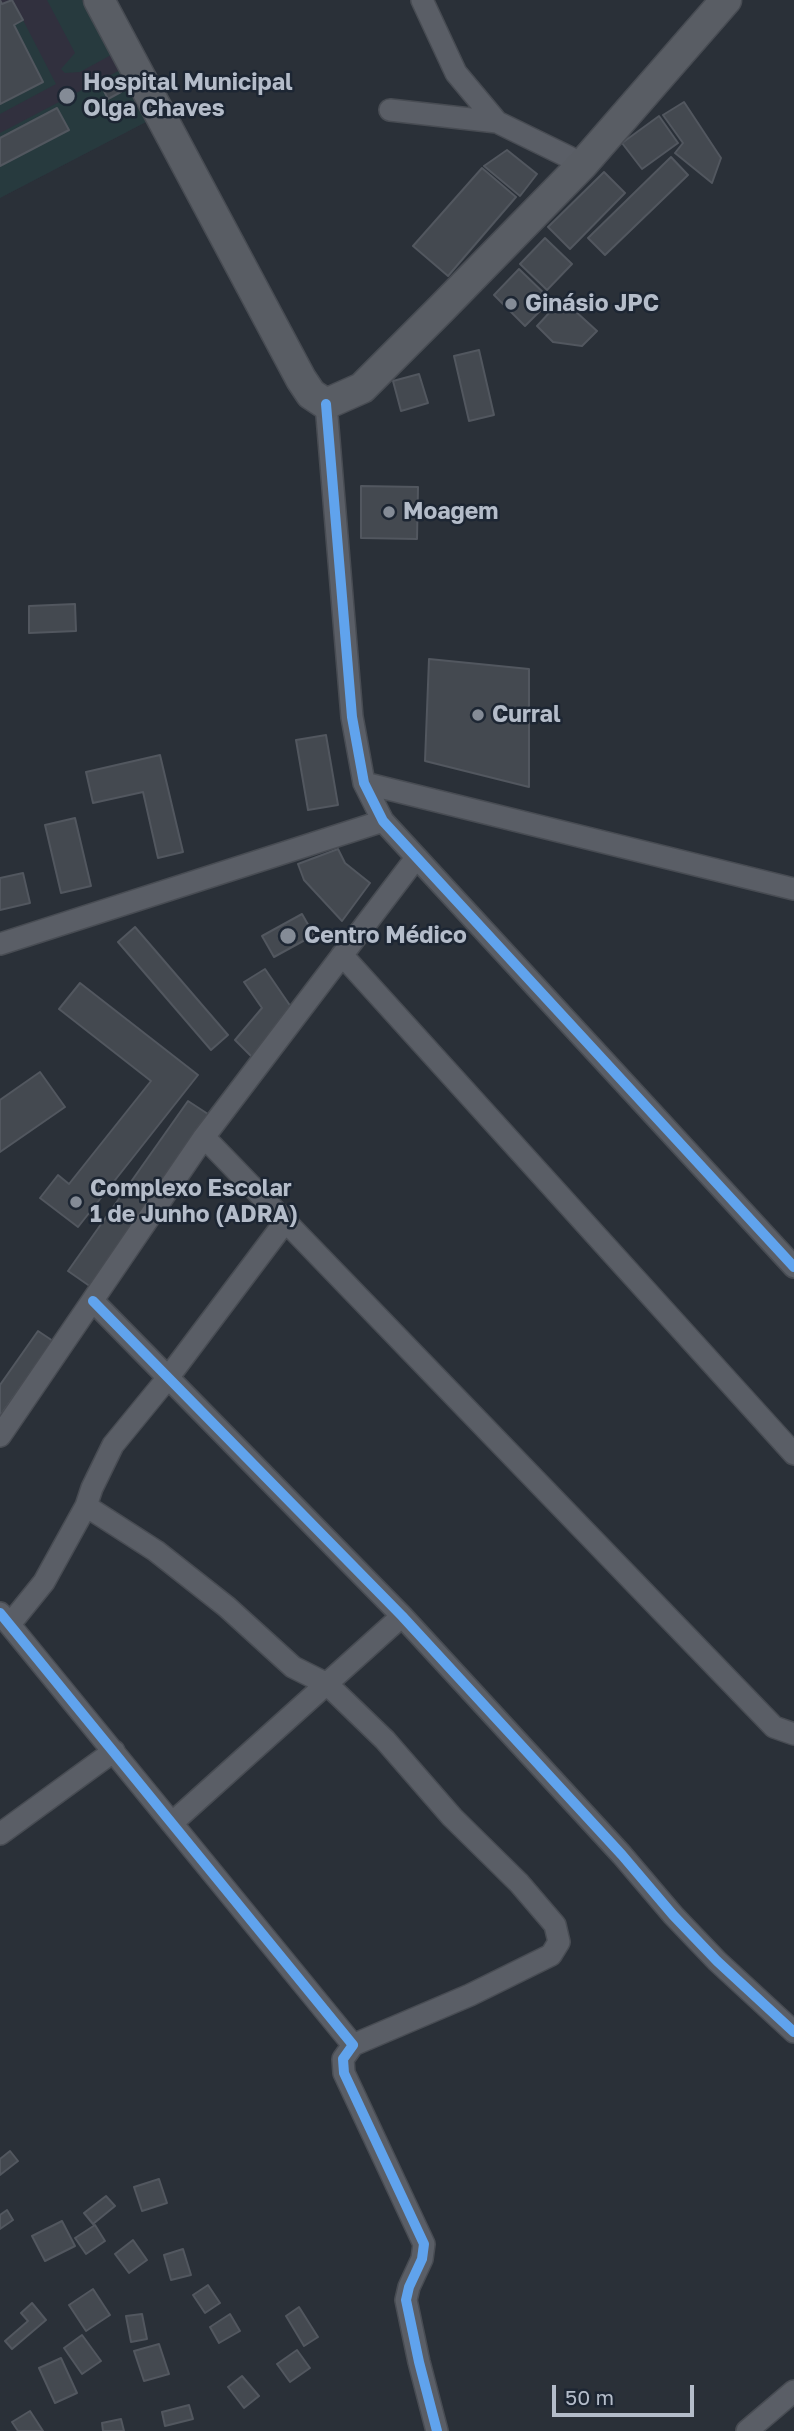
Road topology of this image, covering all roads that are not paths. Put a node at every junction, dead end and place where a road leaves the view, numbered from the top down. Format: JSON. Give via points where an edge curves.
{"nodes":[{"id":1,"x":422,"y":0,"type":"edge"},
{"id":2,"x":726,"y":0,"type":"edge"},
{"id":3,"x":107,"y":2,"type":"edge"},
{"id":4,"x":390,"y":110,"type":"dead end"},
{"id":5,"x":497,"y":122,"type":"junction"},
{"id":6,"x":583,"y":164,"type":"junction"},
{"id":7,"x":326,"y":404,"type":"junction"},
{"id":8,"x":364,"y":783,"type":"junction"},
{"id":9,"x":383,"y":821,"type":"junction"},
{"id":10,"x":416,"y":858,"type":"junction"},
{"id":11,"x":794,"y":889,"type":"edge"},
{"id":12,"x":0,"y":944,"type":"edge"},
{"id":13,"x":342,"y":955,"type":"junction"},
{"id":14,"x":204,"y":1138,"type":"junction"},
{"id":15,"x":285,"y":1222,"type":"junction"},
{"id":16,"x":794,"y":1267,"type":"edge"},
{"id":17,"x":93,"y":1301,"type":"junction"},
{"id":18,"x":167,"y":1379,"type":"junction"},
{"id":19,"x":0,"y":1436,"type":"edge"},
{"id":20,"x":794,"y":1454,"type":"edge"},
{"id":21,"x":86,"y":1506,"type":"junction"},
{"id":22,"x":402,"y":1616,"type":"junction"},
{"id":23,"x":5,"y":1619,"type":"edge"},
{"id":24,"x":327,"y":1684,"type":"junction"},
{"id":25,"x":794,"y":1734,"type":"edge"},
{"id":26,"x":114,"y":1751,"type":"junction"},
{"id":27,"x":172,"y":1823,"type":"junction"},
{"id":28,"x":0,"y":1834,"type":"edge"},
{"id":29,"x":794,"y":2032,"type":"edge"},
{"id":30,"x":353,"y":2045,"type":"junction"},
{"id":31,"x":794,"y":2391,"type":"edge"},
{"id":32,"x":437,"y":2431,"type":"edge"},
{"id":33,"x":747,"y":2431,"type":"edge"}],
"edges":[{"from":1,"to":5,"type":"street","via":[[451,64]]},
{"from":2,"to":6,"type":"main road"},
{"from":3,"to":7,"type":"main road","via":[[301,379],[311,394]]},
{"from":4,"to":5,"type":"street"},
{"from":5,"to":6,"type":"street"},
{"from":6,"to":7,"type":"main road","via":[[362,387]]},
{"from":7,"to":8,"type":"street","via":[[352,717]]},
{"from":8,"to":9,"type":"street"},
{"from":8,"to":11,"type":"street"},
{"from":9,"to":10,"type":"street"},
{"from":9,"to":12,"type":"street"},
{"from":10,"to":13,"type":"street"},
{"from":10,"to":16,"type":"street"},
{"from":13,"to":14,"type":"street"},
{"from":13,"to":20,"type":"street"},
{"from":14,"to":15,"type":"street"},
{"from":14,"to":17,"type":"street"},
{"from":15,"to":18,"type":"street"},
{"from":15,"to":25,"type":"street","via":[[774,1727]]},
{"from":17,"to":18,"type":"street"},
{"from":17,"to":19,"type":"street"},
{"from":18,"to":21,"type":"street","via":[[113,1445]]},
{"from":18,"to":22,"type":"street"},
{"from":21,"to":23,"type":"street","via":[[44,1582]]},
{"from":21,"to":24,"type":"street","via":[[156,1551],[293,1667]]},
{"from":22,"to":24,"type":"street"},
{"from":22,"to":29,"type":"street","via":[[673,1915]]},
{"from":23,"to":26,"type":"street"},
{"from":24,"to":27,"type":"street"},
{"from":24,"to":30,"type":"street","via":[[519,1884],[555,1925],[559,1942],[551,1955]]},
{"from":26,"to":27,"type":"street"},
{"from":26,"to":28,"type":"street"},
{"from":27,"to":30,"type":"street"},
{"from":30,"to":32,"type":"street","via":[[343,2059],[344,2073],[424,2244],[406,2300]]},
{"from":31,"to":33,"type":"street"}]}
